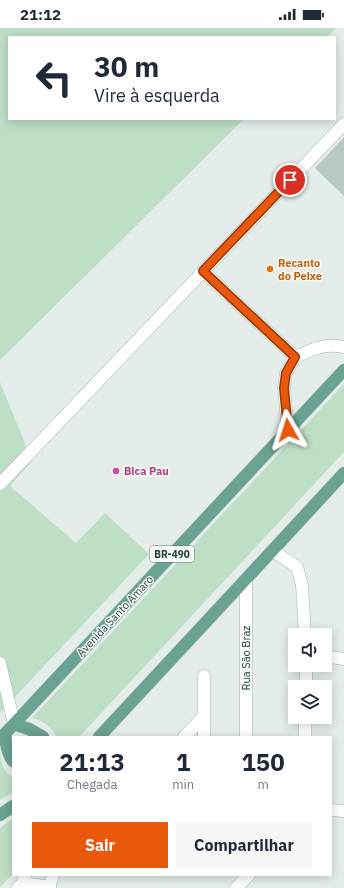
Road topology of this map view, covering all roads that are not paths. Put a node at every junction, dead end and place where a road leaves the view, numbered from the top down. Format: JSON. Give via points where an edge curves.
{"nodes":[{"id":1,"x":344,"y":124,"type":"edge"},
{"id":2,"x":203,"y":271,"type":"junction"},
{"id":3,"x":344,"y":347,"type":"edge"},
{"id":4,"x":295,"y":357,"type":"junction"},
{"id":5,"x":344,"y":370,"type":"edge"},
{"id":6,"x":288,"y":430,"type":"junction"},
{"id":7,"x":344,"y":472,"type":"edge"},
{"id":8,"x":0,"y":484,"type":"edge"},
{"id":9,"x":272,"y":550,"type":"junction"},
{"id":10,"x":246,"y":579,"type":"junction"},
{"id":11,"x":305,"y":628,"type":"edge"},
{"id":12,"x":332,"y":657,"type":"edge"},
{"id":13,"x":344,"y":659,"type":"edge"},
{"id":14,"x":0,"y":662,"type":"edge"},
{"id":15,"x":204,"y":676,"type":"dead end"},
{"id":16,"x":204,"y":716,"type":"junction"},
{"id":17,"x":14,"y":724,"type":"junction"},
{"id":18,"x":305,"y":724,"type":"edge"},
{"id":19,"x":2,"y":736,"type":"edge"},
{"id":20,"x":41,"y":736,"type":"edge"},
{"id":21,"x":100,"y":736,"type":"edge"},
{"id":22,"x":185,"y":736,"type":"edge"},
{"id":23,"x":204,"y":736,"type":"edge"},
{"id":24,"x":246,"y":736,"type":"edge"},
{"id":25,"x":305,"y":736,"type":"edge"},
{"id":26,"x":12,"y":760,"type":"edge"},
{"id":27,"x":12,"y":807,"type":"edge"},
{"id":28,"x":332,"y":810,"type":"edge"},
{"id":29,"x":344,"y":811,"type":"edge"},
{"id":30,"x":0,"y":815,"type":"edge"},
{"id":31,"x":53,"y":876,"type":"edge"},
{"id":32,"x":248,"y":876,"type":"edge"},
{"id":33,"x":22,"y":883,"type":"edge"},
{"id":34,"x":50,"y":887,"type":"edge"},
{"id":35,"x":236,"y":888,"type":"edge"}],
"edges":[{"from":1,"to":2,"type":"street"},
{"from":2,"to":4,"type":"street"},
{"from":2,"to":8,"type":"street"},
{"from":3,"to":4,"type":"street","via":[[317,347]]},
{"from":4,"to":6,"type":"street","via":[[286,373],[284,388]]},
{"from":5,"to":6,"type":"main road","name":"Avenida Santo Amaro","number":"BR-490"},
{"from":6,"to":17,"type":"main road","name":"Avenida Santo Amaro","number":"BR-490"},
{"from":7,"to":9,"type":"main road"},
{"from":9,"to":10,"type":"main road"},
{"from":9,"to":11,"type":"street","via":[[297,567],[302,585]]},
{"from":10,"to":21,"type":"main road"},
{"from":10,"to":24,"type":"street","name":"Rua São Braz"},
{"from":12,"to":13,"type":"street"},
{"from":14,"to":17,"type":"street"},
{"from":15,"to":16,"type":"street"},
{"from":16,"to":22,"type":"street"},
{"from":16,"to":23,"type":"street"},
{"from":17,"to":19,"type":"main road","name":"Avenida Santo Amaro","number":"BR-490"},
{"from":17,"to":20,"type":"main road"},
{"from":18,"to":25,"type":"street"},
{"from":19,"to":26,"type":"main road"},
{"from":27,"to":30,"type":"main road"},
{"from":28,"to":29,"type":"street"},
{"from":31,"to":34,"type":"street"},
{"from":32,"to":35,"type":"street"},
{"from":33,"to":34,"type":"street"}]}
